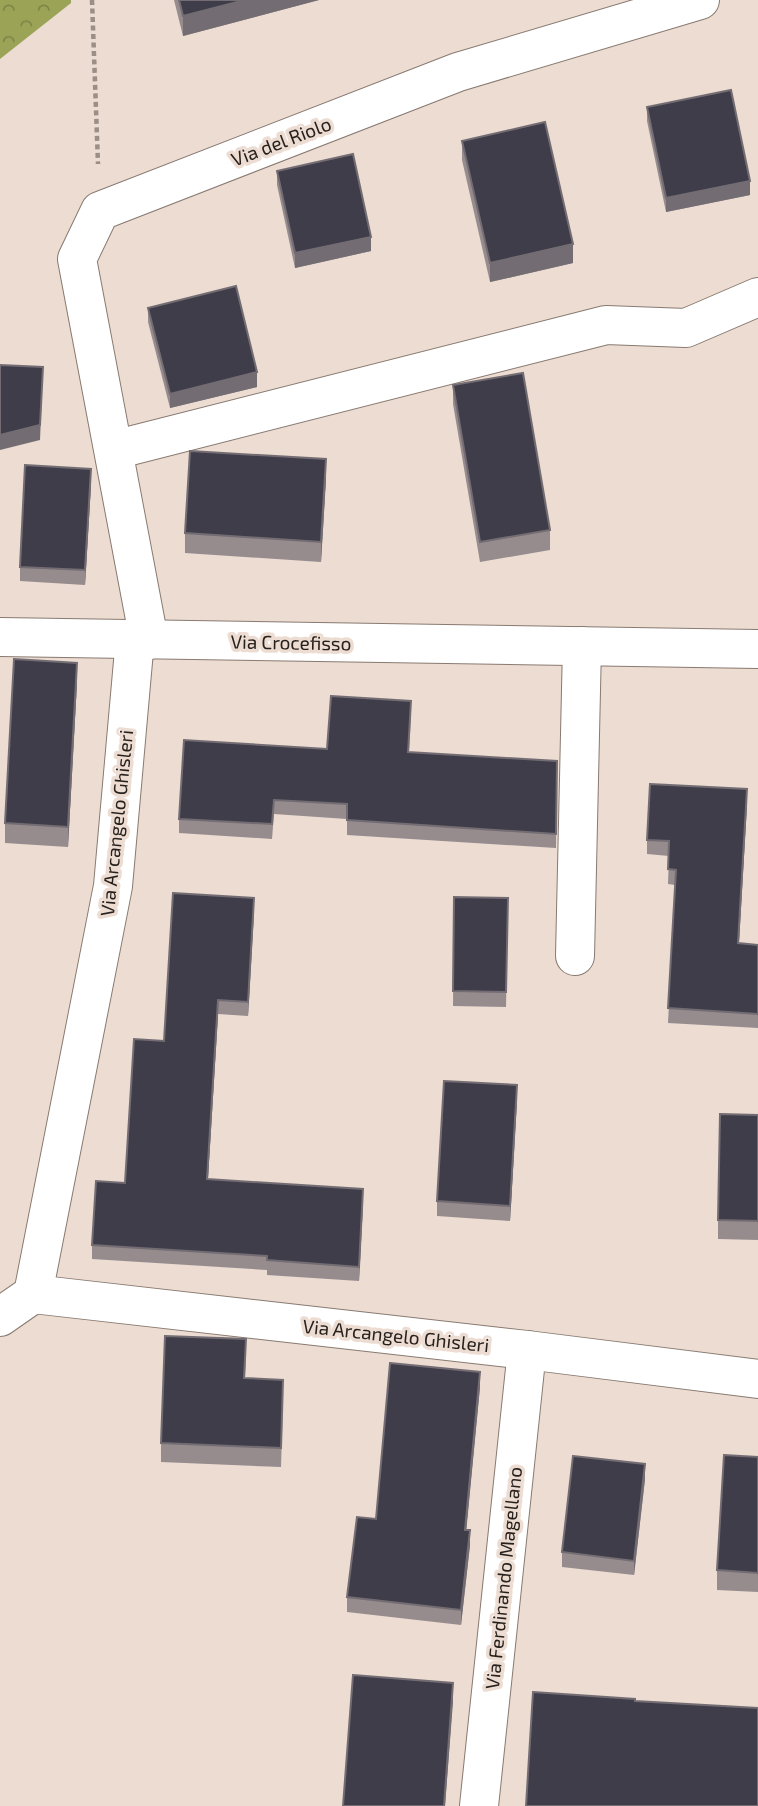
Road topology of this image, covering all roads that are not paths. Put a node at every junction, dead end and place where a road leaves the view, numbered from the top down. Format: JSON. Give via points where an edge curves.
{"nodes":[{"id":1,"x":700,"y":0,"type":"edge"},
{"id":2,"x":758,"y":297,"type":"edge"},
{"id":3,"x":114,"y":450,"type":"junction"},
{"id":4,"x":0,"y":637,"type":"edge"},
{"id":5,"x":142,"y":639,"type":"junction"},
{"id":6,"x":582,"y":646,"type":"junction"},
{"id":7,"x":758,"y":649,"type":"edge"},
{"id":8,"x":575,"y":956,"type":"dead end"},
{"id":9,"x":33,"y":1294,"type":"junction"},
{"id":10,"x":0,"y":1317,"type":"edge"},
{"id":11,"x":527,"y":1350,"type":"junction"},
{"id":12,"x":758,"y":1379,"type":"edge"},
{"id":13,"x":479,"y":1806,"type":"edge"}],
"edges":[{"from":1,"to":3,"type":"street","name":"Via del Riolo","via":[[458,72],[100,211],[77,259]]},
{"from":2,"to":3,"type":"street","via":[[686,328],[606,325]]},
{"from":3,"to":5,"type":"street"},
{"from":4,"to":5,"type":"street","name":"Via Crocefisso"},
{"from":5,"to":6,"type":"street","name":"Via Crocefisso"},
{"from":5,"to":9,"type":"street","name":"Via Arcangelo Ghisleri","via":[[113,886]]},
{"from":6,"to":7,"type":"street","name":"Via Crocefisso"},
{"from":6,"to":8,"type":"street"},
{"from":9,"to":10,"type":"street"},
{"from":9,"to":11,"type":"street","name":"Via Arcangelo Ghisleri"},
{"from":11,"to":12,"type":"street","name":"Via Arcangelo Ghisleri"},
{"from":11,"to":13,"type":"street","name":"Via Ferdinando Magellano"}]}
